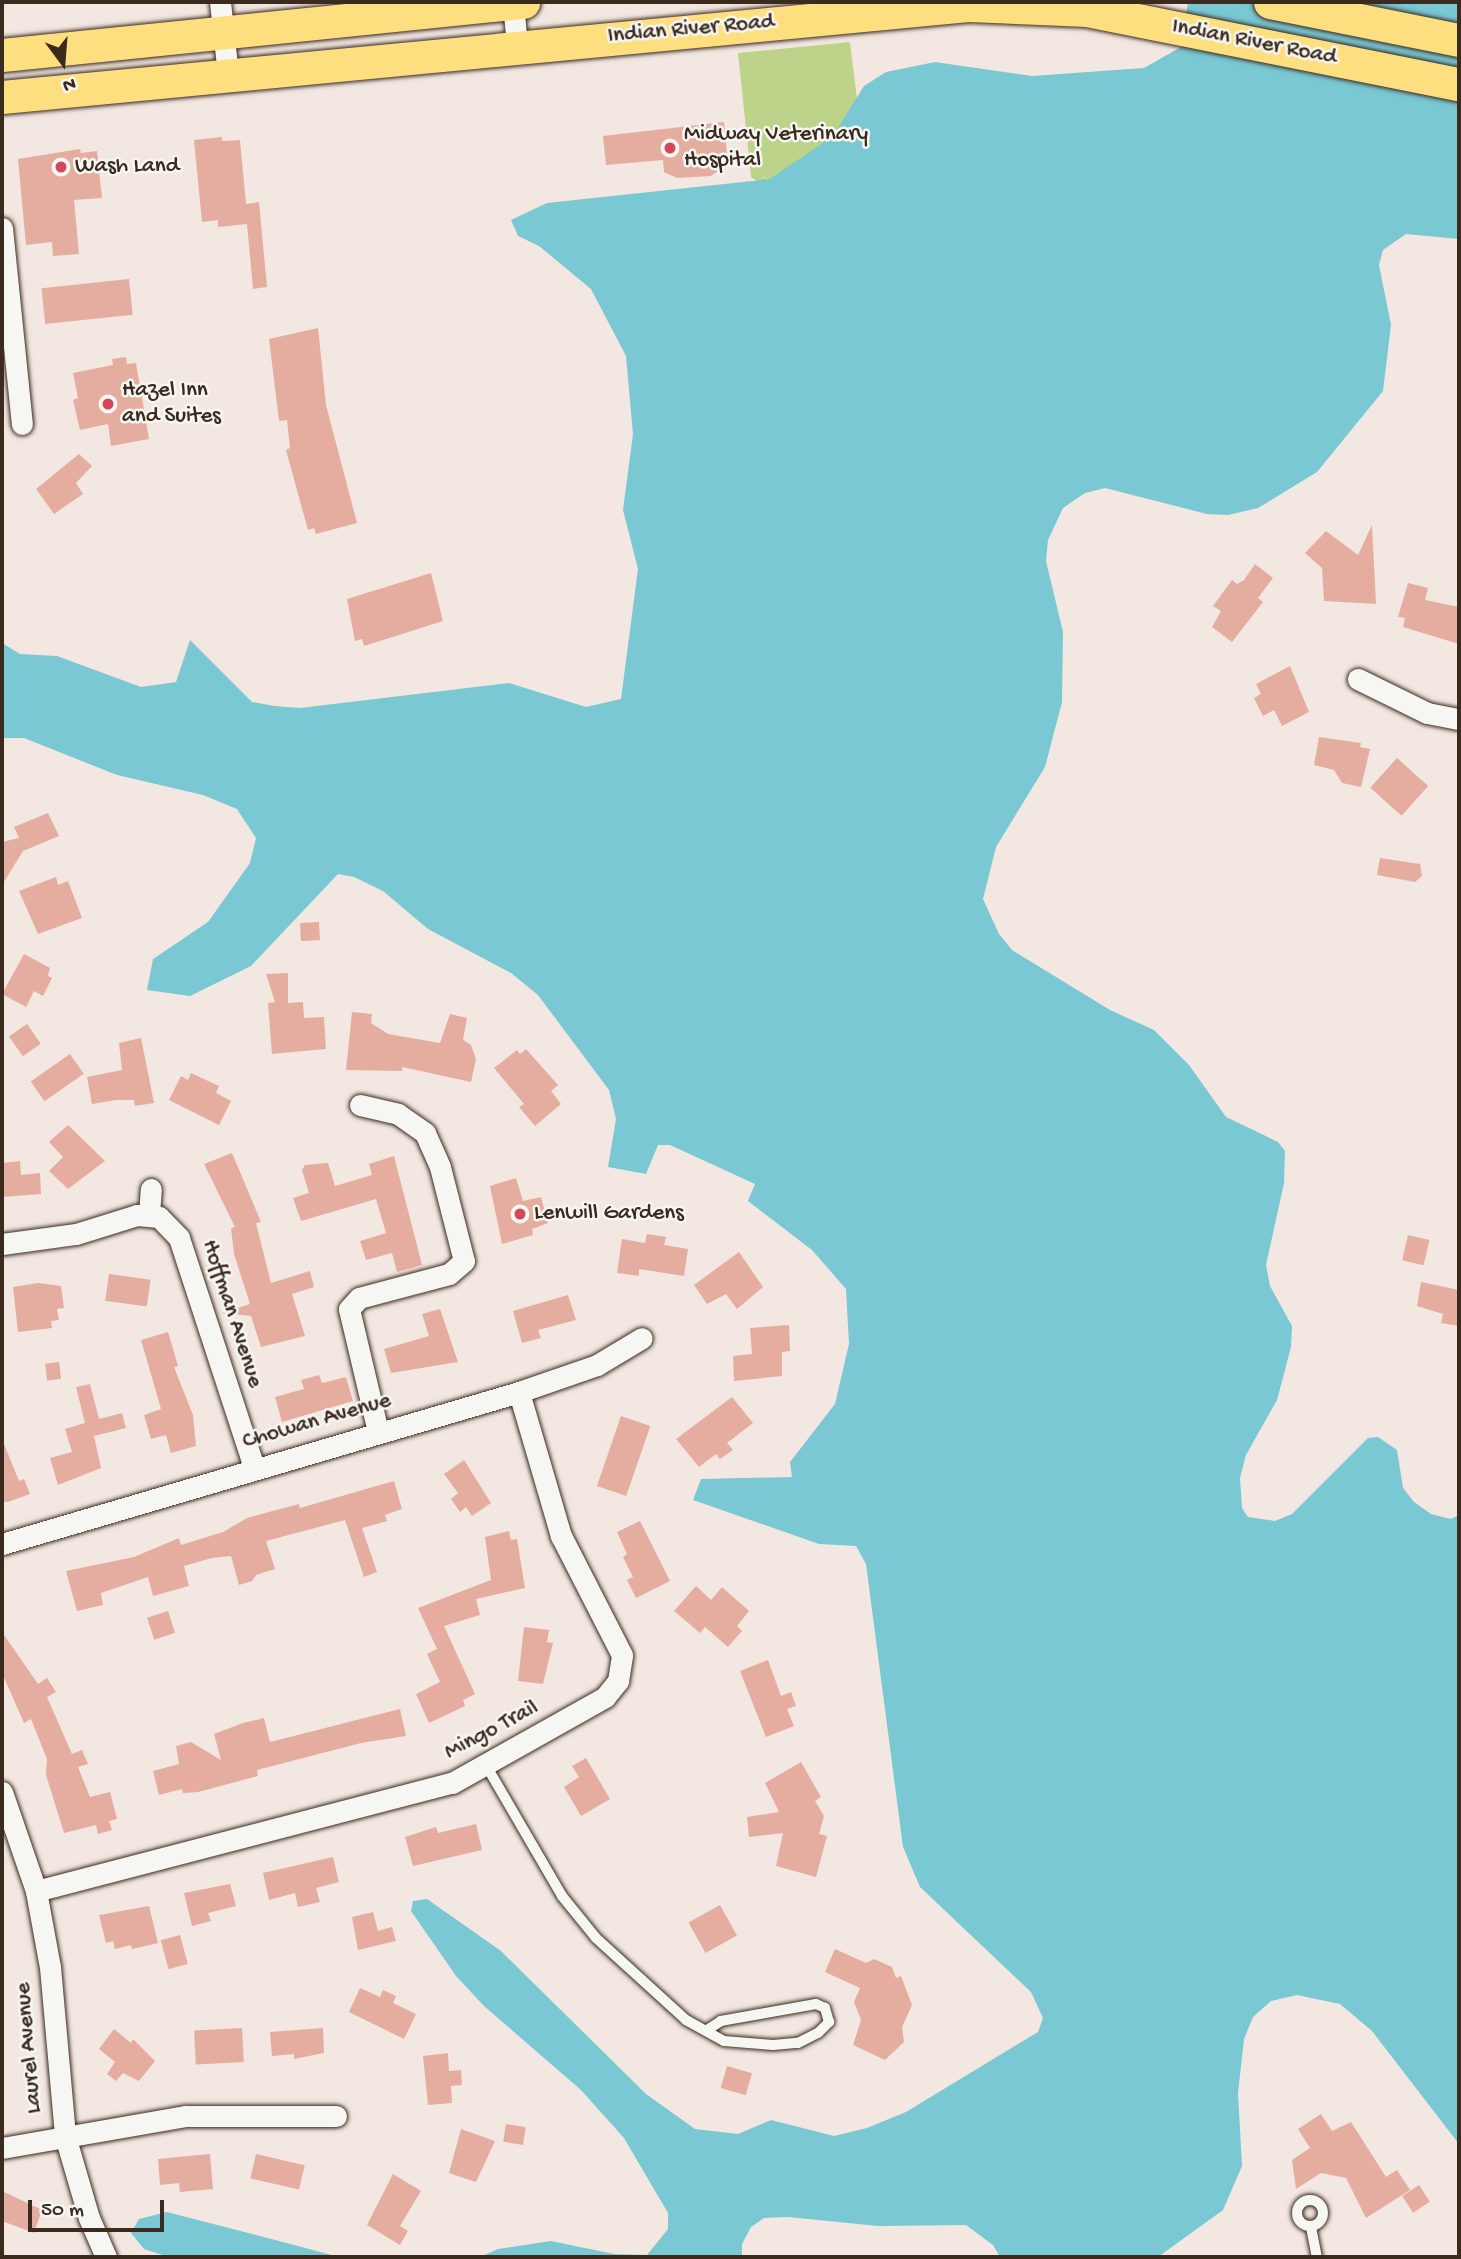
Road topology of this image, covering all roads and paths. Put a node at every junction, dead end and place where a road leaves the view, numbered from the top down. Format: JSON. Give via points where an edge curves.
{"nodes":[{"id":1,"x":517,"y":2,"type":"edge"},
{"id":2,"x":1270,"y":2,"type":"edge"},
{"id":3,"x":468,"y":4,"type":"edge"},
{"id":4,"x":357,"y":10,"type":"edge"},
{"id":5,"x":222,"y":17,"type":"edge"},
{"id":6,"x":1459,"y":40,"type":"edge"},
{"id":7,"x":517,"y":47,"type":"junction"},
{"id":8,"x":2,"y":55,"type":"edge"},
{"id":9,"x":228,"y":74,"type":"junction"},
{"id":10,"x":1459,"y":84,"type":"edge"},
{"id":11,"x":2,"y":97,"type":"edge"},
{"id":12,"x":2,"y":228,"type":"edge"},
{"id":13,"x":22,"y":424,"type":"dead end"},
{"id":14,"x":1358,"y":679,"type":"dead end"},
{"id":15,"x":1459,"y":719,"type":"edge"},
{"id":16,"x":360,"y":1105,"type":"dead end"},
{"id":17,"x":151,"y":1189,"type":"dead end"},
{"id":18,"x":149,"y":1215,"type":"junction"},
{"id":19,"x":2,"y":1244,"type":"edge"},
{"id":20,"x":642,"y":1338,"type":"dead end"},
{"id":21,"x":519,"y":1392,"type":"junction"},
{"id":22,"x":378,"y":1432,"type":"junction"},
{"id":23,"x":254,"y":1467,"type":"junction"},
{"id":24,"x":2,"y":1544,"type":"edge"},
{"id":25,"x":621,"y":1672,"type":"junction"},
{"id":26,"x":642,"y":1676,"type":"dead end"},
{"id":27,"x":487,"y":1767,"type":"junction"},
{"id":28,"x":2,"y":1792,"type":"edge"},
{"id":29,"x":36,"y":1891,"type":"junction"},
{"id":30,"x":707,"y":2030,"type":"junction"},
{"id":31,"x":336,"y":2116,"type":"dead end"},
{"id":32,"x":65,"y":2136,"type":"junction"},
{"id":33,"x":2,"y":2148,"type":"edge"},
{"id":34,"x":1311,"y":2227,"type":"dead end"},
{"id":35,"x":106,"y":2257,"type":"edge"},
{"id":36,"x":1317,"y":2257,"type":"edge"}],
"edges":[{"from":1,"to":3,"type":"main road"},
{"from":1,"to":7,"type":"street"},
{"from":2,"to":6,"type":"main road","name":"Indian River Road"},
{"from":3,"to":4,"type":"main road"},
{"from":4,"to":5,"type":"main road"},
{"from":5,"to":8,"type":"main road"},
{"from":5,"to":9,"type":"street"},
{"from":7,"to":9,"type":"main road","name":"Indian River Road"},
{"from":7,"to":10,"type":"main road","name":"Indian River Road","via":[[968,5],[1062,7]]},
{"from":9,"to":11,"type":"main road","name":"Indian River Road"},
{"from":12,"to":13,"type":"street"},
{"from":14,"to":15,"type":"street","via":[[1427,713]]},
{"from":16,"to":22,"type":"street","via":[[398,1114],[425,1133],[440,1167],[464,1261],[449,1274],[359,1298],[349,1309]]},
{"from":17,"to":18,"type":"street"},
{"from":18,"to":19,"type":"street","via":[[76,1234]]},
{"from":18,"to":23,"type":"street","name":"Hoffman Avenue","via":[[159,1217],[178,1238]]},
{"from":20,"to":21,"type":"street","name":"Chowan Avenue","via":[[597,1366]]},
{"from":21,"to":22,"type":"street","name":"Chowan Avenue"},
{"from":21,"to":25,"type":"street","via":[[561,1536],[584,1588],[618,1642]]},
{"from":22,"to":23,"type":"street","name":"Chowan Avenue"},
{"from":23,"to":24,"type":"street","name":"Chowan Avenue"},
{"from":25,"to":26,"type":"street"},
{"from":25,"to":27,"type":"street","name":"Mingo Trail","via":[[605,1697]]},
{"from":27,"to":29,"type":"street","name":"Mingo Trail","via":[[452,1783]]},
{"from":27,"to":30,"type":"lane","via":[[562,1896],[596,1938],[647,1989],[686,2020]]},
{"from":28,"to":29,"type":"street","name":"Laurel Avenue"},
{"from":29,"to":32,"type":"street","name":"Laurel Avenue","via":[[51,1979]]},
{"from":30,"to":30,"type":"lane","via":[[724,2041],[773,2045],[798,2043],[829,2022],[825,2008],[816,2004],[721,2021]]},
{"from":31,"to":32,"type":"street","via":[[186,2116]]},
{"from":32,"to":33,"type":"street"},
{"from":32,"to":35,"type":"street","name":"Laurel Avenue","via":[[89,2218]]},
{"from":34,"to":36,"type":"lane"}]}
